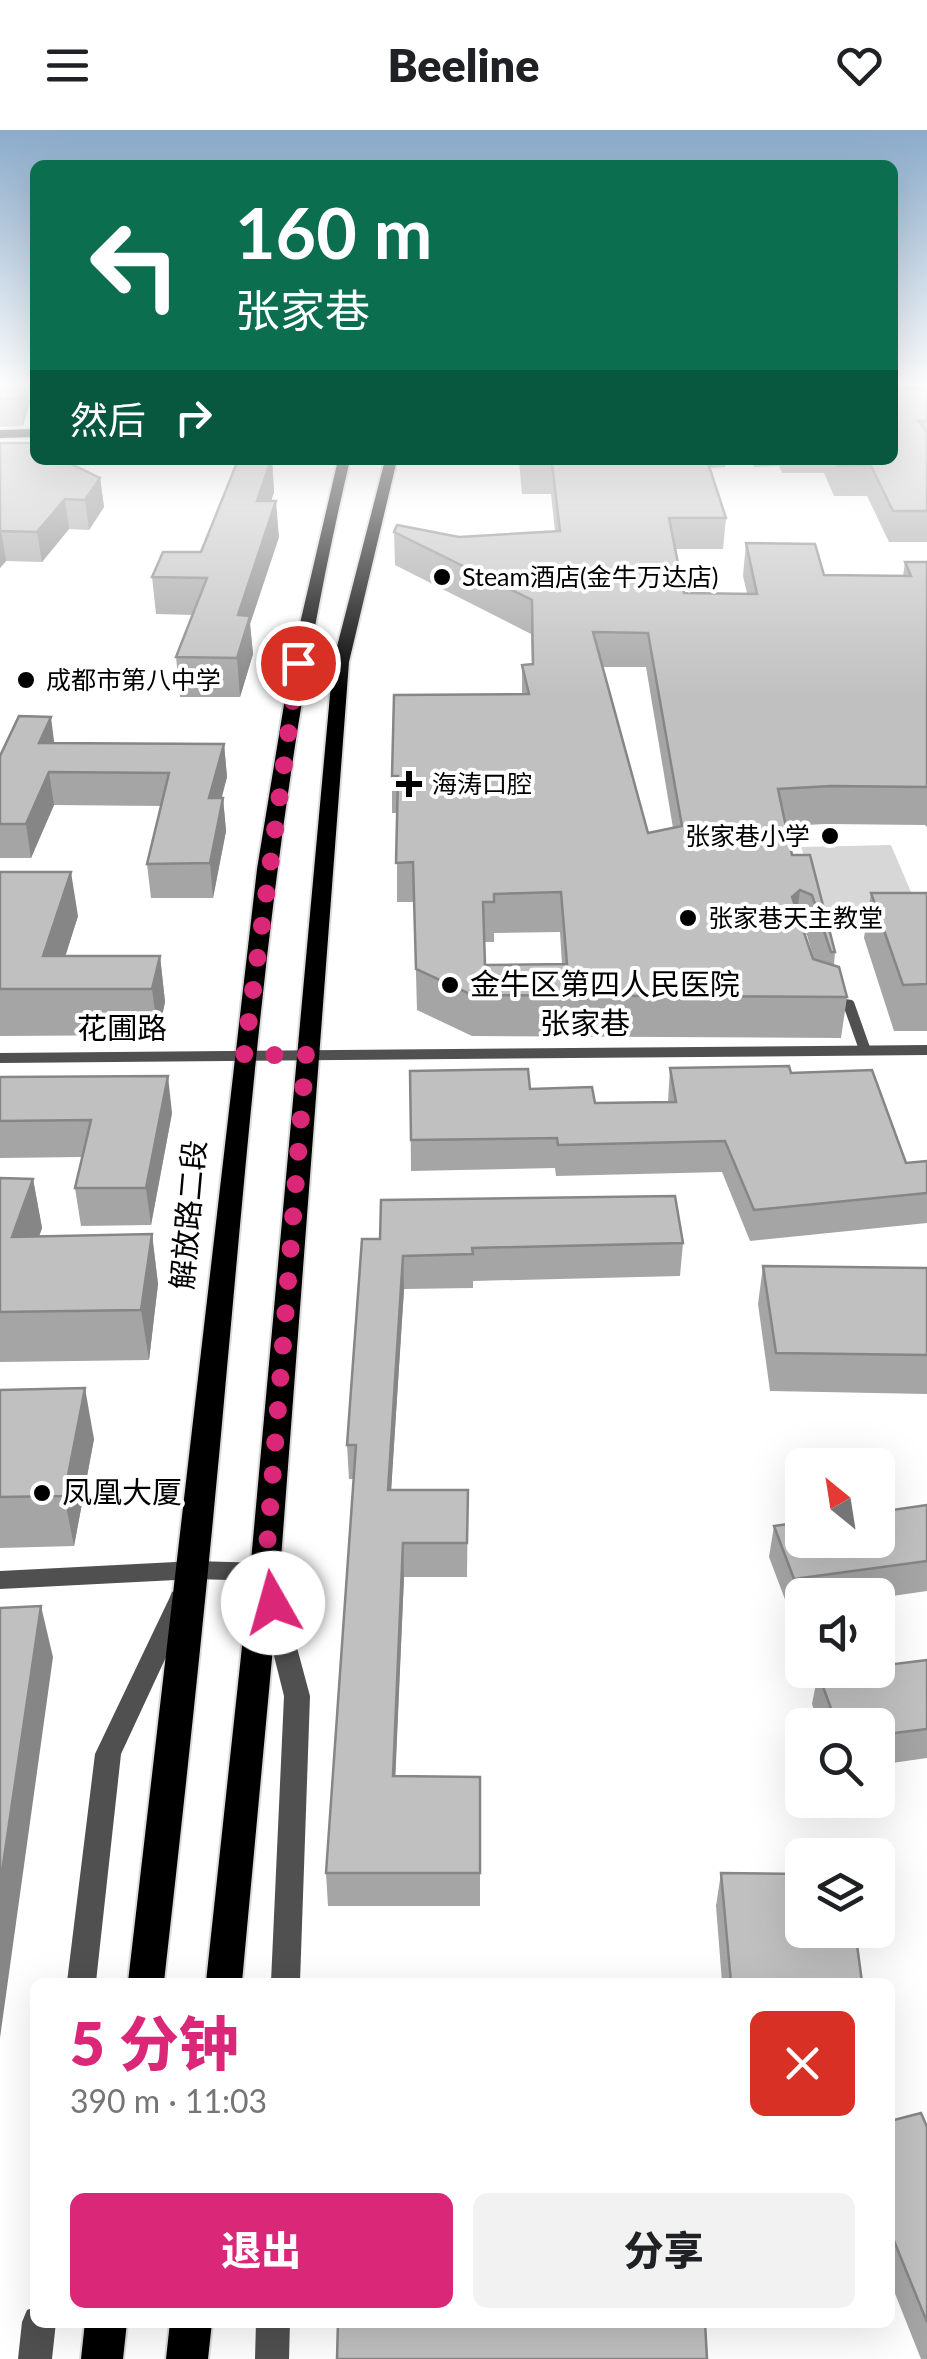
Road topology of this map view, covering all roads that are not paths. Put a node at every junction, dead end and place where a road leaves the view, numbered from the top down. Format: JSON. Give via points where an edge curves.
{"nodes":[{"id":1,"x":338,"y":488,"type":"edge"},
{"id":2,"x":384,"y":488,"type":"edge"},
{"id":3,"x":817,"y":998,"type":"edge"},
{"id":4,"x":865,"y":1050,"type":"junction"},
{"id":5,"x":927,"y":1050,"type":"edge"},
{"id":6,"x":306,"y":1054,"type":"junction"},
{"id":7,"x":244,"y":1056,"type":"junction"},
{"id":8,"x":0,"y":1058,"type":"edge"},
{"id":9,"x":195,"y":1570,"type":"junction"},
{"id":10,"x":265,"y":1572,"type":"junction"},
{"id":11,"x":0,"y":1580,"type":"edge"},
{"id":12,"x":80,"y":1978,"type":"edge"},
{"id":13,"x":146,"y":1978,"type":"edge"},
{"id":14,"x":224,"y":1978,"type":"edge"},
{"id":15,"x":286,"y":1978,"type":"edge"},
{"id":16,"x":38,"y":2328,"type":"edge"},
{"id":17,"x":105,"y":2328,"type":"edge"},
{"id":18,"x":190,"y":2328,"type":"edge"},
{"id":19,"x":273,"y":2328,"type":"edge"},
{"id":20,"x":35,"y":2359,"type":"edge"},
{"id":21,"x":102,"y":2359,"type":"edge"},
{"id":22,"x":187,"y":2359,"type":"edge"},
{"id":23,"x":272,"y":2359,"type":"edge"}],
"edges":[{"from":1,"to":7,"type":"main road","name":"解放路二段","via":[[298,663]]},
{"from":2,"to":6,"type":"main road","via":[[341,662]]},
{"from":3,"to":4,"type":"lane","via":[[848,1002]]},
{"from":4,"to":5,"type":"street","name":"张家巷"},
{"from":4,"to":6,"type":"street","name":"张家巷"},
{"from":6,"to":7,"type":"street","name":"张家巷"},
{"from":6,"to":10,"type":"main road"},
{"from":7,"to":8,"type":"street","name":"花圃路"},
{"from":7,"to":9,"type":"main road","name":"解放路二段"},
{"from":9,"to":10,"type":"street"},
{"from":9,"to":11,"type":"street"},
{"from":9,"to":12,"type":"street","via":[[108,1754]]},
{"from":9,"to":13,"type":"main road","name":"解放路二段"},
{"from":10,"to":14,"type":"main road"},
{"from":10,"to":15,"type":"street","via":[[297,1696]]},
{"from":16,"to":20,"type":"street"},
{"from":17,"to":21,"type":"main road"},
{"from":18,"to":22,"type":"main road"},
{"from":19,"to":23,"type":"street"}]}
